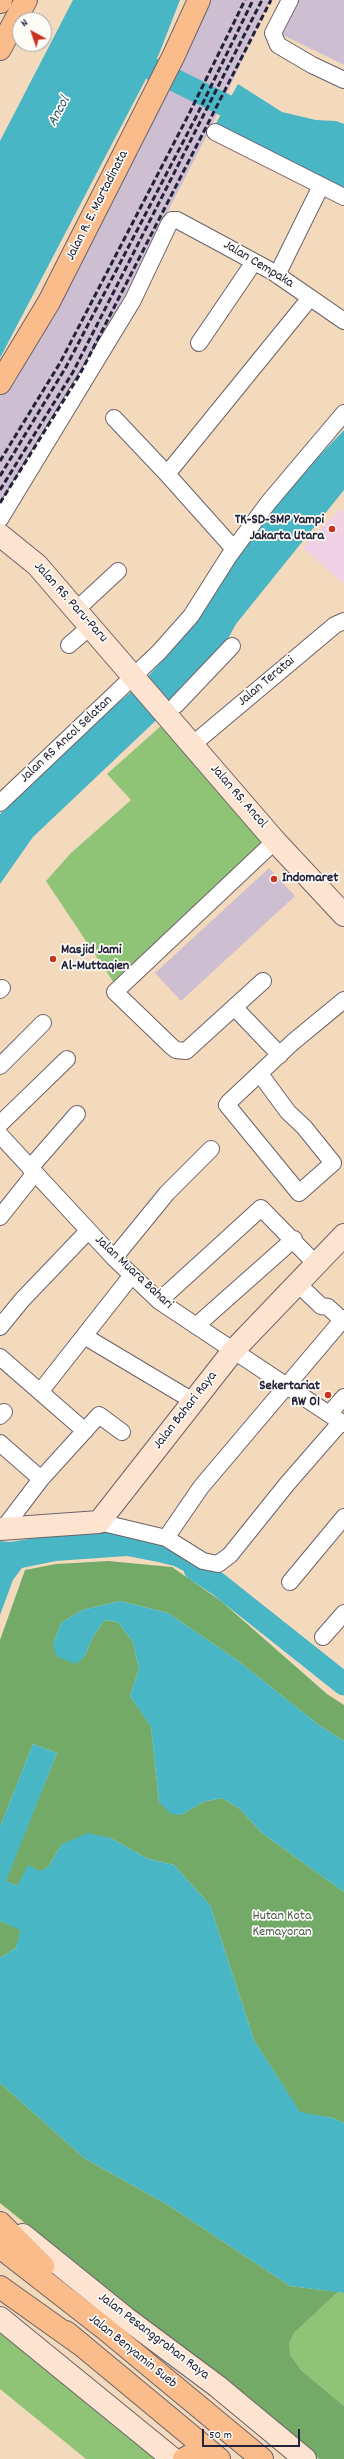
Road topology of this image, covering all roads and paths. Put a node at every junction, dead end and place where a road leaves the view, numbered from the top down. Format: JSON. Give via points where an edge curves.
{"nodes":[{"id":1,"x":26,"y":0,"type":"edge"},
{"id":2,"x":185,"y":0,"type":"edge"},
{"id":3,"x":199,"y":0,"type":"edge"},
{"id":4,"x":290,"y":0,"type":"edge"},
{"id":5,"x":187,"y":24,"type":"junction"},
{"id":6,"x":0,"y":49,"type":"edge"},
{"id":7,"x":344,"y":80,"type":"edge"},
{"id":8,"x":214,"y":132,"type":"dead end"},
{"id":9,"x":321,"y":186,"type":"junction"},
{"id":10,"x":344,"y":197,"type":"edge"},
{"id":11,"x":254,"y":262,"type":"junction"},
{"id":12,"x":277,"y":276,"type":"junction"},
{"id":13,"x":310,"y":298,"type":"junction"},
{"id":14,"x":344,"y":321,"type":"edge"},
{"id":15,"x":199,"y":343,"type":"dead end"},
{"id":16,"x":0,"y":383,"type":"edge"},
{"id":17,"x":344,"y":412,"type":"edge"},
{"id":18,"x":114,"y":418,"type":"dead end"},
{"id":19,"x":167,"y":474,"type":"junction"},
{"id":20,"x":0,"y":519,"type":"edge"},
{"id":21,"x":0,"y":536,"type":"edge"},
{"id":22,"x":234,"y":549,"type":"junction"},
{"id":23,"x":118,"y":571,"type":"dead end"},
{"id":24,"x":76,"y":610,"type":"junction"},
{"id":25,"x":344,"y":621,"type":"edge"},
{"id":26,"x":91,"y":626,"type":"junction"},
{"id":27,"x":69,"y":645,"type":"dead end"},
{"id":28,"x":232,"y":646,"type":"dead end"},
{"id":29,"x":137,"y":679,"type":"junction"},
{"id":30,"x":171,"y":708,"type":"junction"},
{"id":31,"x":192,"y":745,"type":"junction"},
{"id":32,"x":0,"y":803,"type":"edge"},
{"id":33,"x":275,"y":841,"type":"junction"},
{"id":34,"x":344,"y":915,"type":"edge"},
{"id":35,"x":262,"y":981,"type":"dead end"},
{"id":36,"x":344,"y":1000,"type":"edge"},
{"id":37,"x":234,"y":1007,"type":"junction"},
{"id":38,"x":43,"y":1023,"type":"dead end"},
{"id":39,"x":280,"y":1056,"type":"junction"},
{"id":40,"x":67,"y":1059,"type":"dead end"},
{"id":41,"x":0,"y":1066,"type":"edge"},
{"id":42,"x":260,"y":1074,"type":"junction"},
{"id":43,"x":77,"y":1114,"type":"dead end"},
{"id":44,"x":0,"y":1124,"type":"edge"},
{"id":45,"x":2,"y":1142,"type":"edge"},
{"id":46,"x":211,"y":1149,"type":"dead end"},
{"id":47,"x":33,"y":1170,"type":"junction"},
{"id":48,"x":0,"y":1217,"type":"edge"},
{"id":49,"x":88,"y":1231,"type":"junction"},
{"id":50,"x":344,"y":1235,"type":"edge"},
{"id":51,"x":294,"y":1239,"type":"junction"},
{"id":52,"x":114,"y":1258,"type":"junction"},
{"id":53,"x":316,"y":1264,"type":"junction"},
{"id":54,"x":132,"y":1276,"type":"junction"},
{"id":55,"x":297,"y":1283,"type":"junction"},
{"id":56,"x":159,"y":1301,"type":"junction"},
{"id":57,"x":343,"y":1319,"type":"edge"},
{"id":58,"x":196,"y":1326,"type":"junction"},
{"id":59,"x":0,"y":1327,"type":"edge"},
{"id":60,"x":84,"y":1336,"type":"junction"},
{"id":61,"x":232,"y":1351,"type":"junction"},
{"id":62,"x":0,"y":1357,"type":"edge"},
{"id":63,"x":287,"y":1386,"type":"junction"},
{"id":64,"x":40,"y":1392,"type":"junction"},
{"id":65,"x":344,"y":1397,"type":"edge"},
{"id":66,"x":193,"y":1401,"type":"junction"},
{"id":67,"x":338,"y":1420,"type":"edge"},
{"id":68,"x":85,"y":1431,"type":"junction"},
{"id":69,"x":122,"y":1432,"type":"dead end"},
{"id":70,"x":0,"y":1443,"type":"edge"},
{"id":71,"x":41,"y":1480,"type":"junction"},
{"id":72,"x":344,"y":1517,"type":"edge"},
{"id":73,"x":99,"y":1522,"type":"junction"},
{"id":74,"x":1,"y":1529,"type":"edge"},
{"id":75,"x":166,"y":1538,"type":"junction"},
{"id":76,"x":290,"y":1582,"type":"dead end"},
{"id":77,"x":344,"y":1612,"type":"edge"},
{"id":78,"x":323,"y":1636,"type":"dead end"},
{"id":79,"x":0,"y":2217,"type":"edge"},
{"id":80,"x":0,"y":2223,"type":"edge"},
{"id":81,"x":0,"y":2247,"type":"edge"},
{"id":82,"x":0,"y":2275,"type":"edge"},
{"id":83,"x":0,"y":2287,"type":"edge"},
{"id":84,"x":0,"y":2318,"type":"edge"},
{"id":85,"x":104,"y":2328,"type":"junction"},
{"id":86,"x":80,"y":2344,"type":"junction"},
{"id":87,"x":212,"y":2453,"type":"edge"},
{"id":88,"x":173,"y":2459,"type":"edge"},
{"id":89,"x":184,"y":2459,"type":"edge"},
{"id":90,"x":262,"y":2459,"type":"edge"},
{"id":91,"x":305,"y":2459,"type":"edge"}],
"edges":[{"from":1,"to":6,"type":"main road"},
{"from":2,"to":5,"type":"main road","name":"Jalan R. E. Martadinata"},
{"from":3,"to":5,"type":"main road","name":"Jalan R. E. Martadinata"},
{"from":4,"to":7,"type":"street","via":[[273,33],[278,45]]},
{"from":5,"to":16,"type":"main road","name":"Jalan R. E. Martadinata","via":[[174,55],[49,302]]},
{"from":8,"to":9,"type":"street"},
{"from":9,"to":10,"type":"street"},
{"from":9,"to":12,"type":"street"},
{"from":11,"to":12,"type":"street","name":"Jalan Cempaka"},
{"from":11,"to":15,"type":"street"},
{"from":11,"to":20,"type":"street","name":"Jalan Cempaka","via":[[177,220],[172,220],[133,300]]},
{"from":12,"to":13,"type":"street","name":"Jalan Cempaka"},
{"from":13,"to":14,"type":"street","name":"Jalan Cempaka"},
{"from":13,"to":19,"type":"street"},
{"from":17,"to":22,"type":"street","name":"Jalan RS Ancol Selatan","via":[[268,503]]},
{"from":18,"to":19,"type":"street"},
{"from":19,"to":22,"type":"street"},
{"from":21,"to":24,"type":"street","name":"Jalan RS. Paru-Paru","via":[[37,565]]},
{"from":22,"to":29,"type":"street","name":"Jalan RS Ancol Selatan","via":[[190,616]]},
{"from":23,"to":24,"type":"street"},
{"from":24,"to":26,"type":"street","name":"Jalan RS. Paru-Paru"},
{"from":25,"to":31,"type":"street","name":"Jalan Teratai","via":[[335,625]]},
{"from":26,"to":27,"type":"street"},
{"from":26,"to":29,"type":"street","name":"Jalan RS. Paru-Paru"},
{"from":28,"to":30,"type":"street"},
{"from":29,"to":30,"type":"street","name":"Jalan RS. Ancol"},
{"from":29,"to":32,"type":"street","name":"Jalan RS Ancol Selatan"},
{"from":30,"to":31,"type":"street","name":"Jalan RS. Ancol"},
{"from":31,"to":33,"type":"street","name":"Jalan RS. Ancol"},
{"from":33,"to":34,"type":"street","name":"Jalan RS. Ancol"},
{"from":33,"to":37,"type":"street","via":[[115,992],[176,1050],[190,1048]]},
{"from":35,"to":37,"type":"street"},
{"from":36,"to":39,"type":"street"},
{"from":37,"to":39,"type":"street"},
{"from":38,"to":41,"type":"street"},
{"from":39,"to":42,"type":"street"},
{"from":40,"to":44,"type":"street"},
{"from":42,"to":42,"type":"street","via":[[227,1105],[299,1193],[333,1163],[311,1135],[288,1112]]},
{"from":43,"to":47,"type":"street"},
{"from":45,"to":47,"type":"street","name":"Jalan Muara Bahari"},
{"from":46,"to":52,"type":"street","via":[[167,1193]]},
{"from":47,"to":48,"type":"street"},
{"from":47,"to":49,"type":"street","name":"Jalan Muara Bahari"},
{"from":49,"to":52,"type":"street","name":"Jalan Muara Bahari"},
{"from":49,"to":59,"type":"street","via":[[22,1300]]},
{"from":50,"to":53,"type":"street","name":"Jalan Bahari Raya"},
{"from":51,"to":53,"type":"street"},
{"from":51,"to":56,"type":"street","via":[[264,1209],[260,1209]]},
{"from":51,"to":58,"type":"street"},
{"from":52,"to":54,"type":"street","name":"Jalan Muara Bahari"},
{"from":53,"to":55,"type":"street","name":"Jalan Bahari Raya"},
{"from":54,"to":56,"type":"street","name":"Jalan Muara Bahari"},
{"from":54,"to":60,"type":"street"},
{"from":55,"to":57,"type":"street","via":[[321,1306],[328,1307]]},
{"from":55,"to":61,"type":"street","name":"Jalan Bahari Raya"},
{"from":56,"to":58,"type":"street","name":"Jalan Muara Bahari"},
{"from":57,"to":63,"type":"street"},
{"from":58,"to":61,"type":"street","name":"Jalan Muara Bahari"},
{"from":60,"to":64,"type":"street"},
{"from":60,"to":66,"type":"street"},
{"from":61,"to":63,"type":"street","name":"Jalan Muara Bahari"},
{"from":61,"to":66,"type":"street","name":"Jalan Bahari Raya"},
{"from":62,"to":64,"type":"street"},
{"from":63,"to":67,"type":"street","name":"Jalan Muara Bahari"},
{"from":63,"to":75,"type":"street","via":[[201,1487]]},
{"from":64,"to":68,"type":"street"},
{"from":65,"to":67,"type":"street"},
{"from":66,"to":73,"type":"street","name":"Jalan Bahari Raya"},
{"from":67,"to":75,"type":"street","via":[[224,1561],[218,1564],[208,1563]]},
{"from":68,"to":69,"type":"street","via":[[99,1415]]},
{"from":68,"to":71,"type":"street"},
{"from":70,"to":71,"type":"street"},
{"from":71,"to":74,"type":"street"},
{"from":72,"to":76,"type":"street"},
{"from":73,"to":74,"type":"street"},
{"from":73,"to":75,"type":"street"},
{"from":77,"to":78,"type":"street"},
{"from":79,"to":91,"type":"street","name":"Jalan Pesanggrahan Raya","via":[[127,2319],[217,2386]]},
{"from":80,"to":85,"type":"main road"},
{"from":81,"to":85,"type":"main road","name":"Jalan Benyamin Sueb"},
{"from":82,"to":86,"type":"main road","name":"Jalan Benyamin Sueb"},
{"from":83,"to":86,"type":"main road"},
{"from":84,"to":88,"type":"street"},
{"from":85,"to":90,"type":"main road","name":"Jalan Benyamin Sueb"},
{"from":86,"to":87,"type":"main road","name":"Jalan Benyamin Sueb"},
{"from":87,"to":89,"type":"main road"}]}
